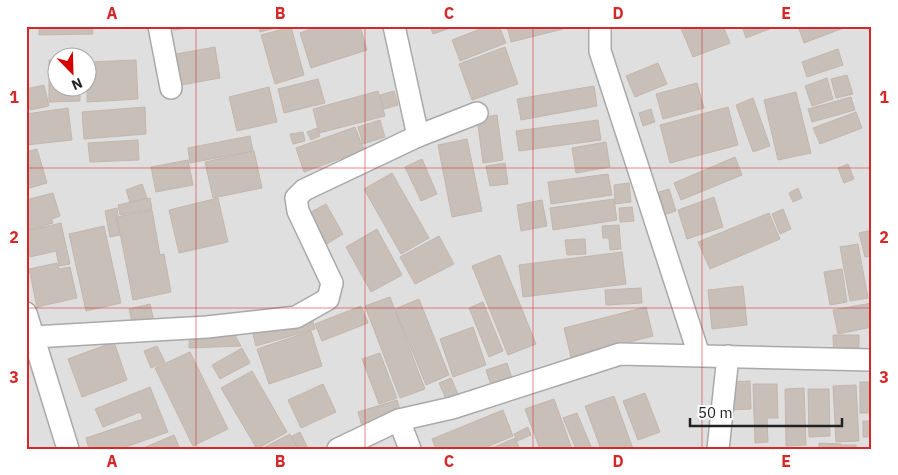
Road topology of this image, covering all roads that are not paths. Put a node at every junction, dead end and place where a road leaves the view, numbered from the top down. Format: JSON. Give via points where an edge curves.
{"nodes":[{"id":1,"x":159,"y":26,"type":"edge"},
{"id":2,"x":394,"y":26,"type":"edge"},
{"id":3,"x":600,"y":26,"type":"edge"},
{"id":4,"x":171,"y":88,"type":"dead end"},
{"id":5,"x":477,"y":114,"type":"dead end"},
{"id":6,"x":418,"y":136,"type":"junction"},
{"id":7,"x":26,"y":313,"type":"edge"},
{"id":8,"x":30,"y":338,"type":"edge"},
{"id":9,"x":699,"y":355,"type":"junction"},
{"id":10,"x":728,"y":356,"type":"junction"},
{"id":11,"x":872,"y":360,"type":"edge"},
{"id":12,"x":399,"y":420,"type":"junction"},
{"id":13,"x":68,"y":449,"type":"edge"},
{"id":14,"x":338,"y":449,"type":"edge"},
{"id":15,"x":410,"y":449,"type":"edge"},
{"id":16,"x":718,"y":449,"type":"edge"}],
"edges":[{"from":1,"to":4,"type":"street"},
{"from":2,"to":6,"type":"street"},
{"from":3,"to":9,"type":"street","via":[[600,51]]},
{"from":5,"to":6,"type":"street"},
{"from":6,"to":8,"type":"street","via":[[304,190],[296,198],[298,211],[332,283],[328,300],[296,316],[207,327]]},
{"from":7,"to":8,"type":"street"},
{"from":8,"to":13,"type":"street"},
{"from":9,"to":10,"type":"street"},
{"from":9,"to":12,"type":"street","via":[[620,354],[452,408]]},
{"from":10,"to":11,"type":"street"},
{"from":10,"to":16,"type":"street"},
{"from":12,"to":14,"type":"street"},
{"from":12,"to":15,"type":"street"}]}
